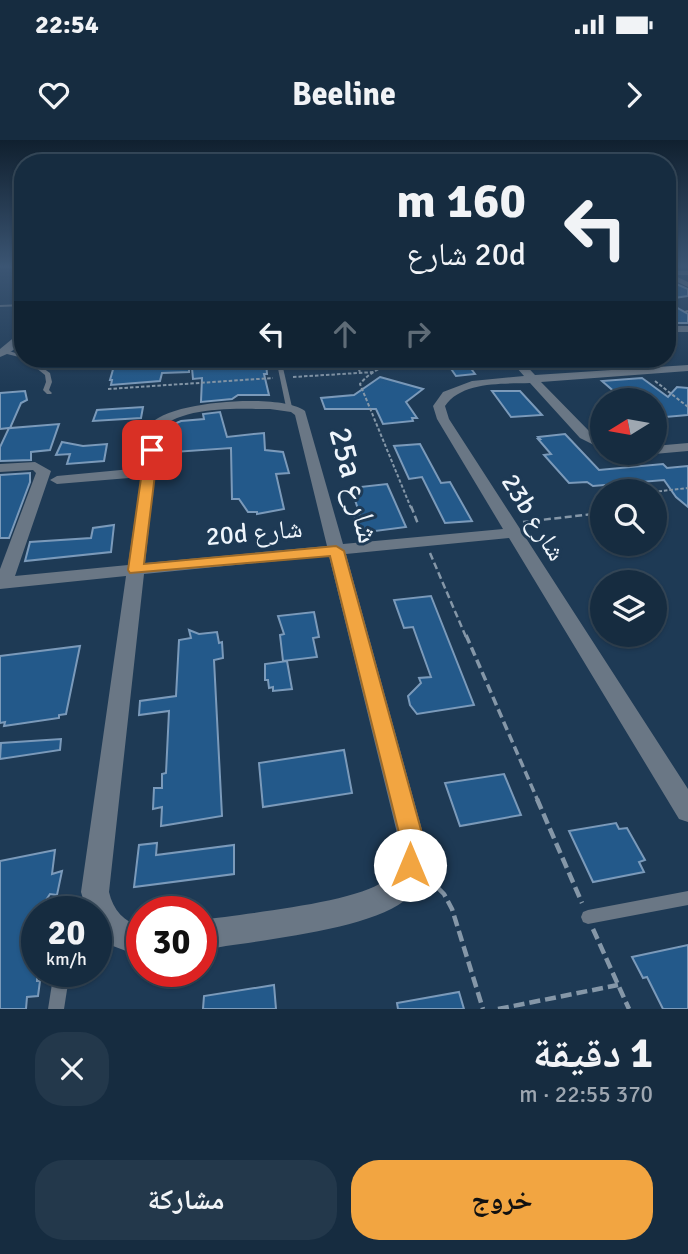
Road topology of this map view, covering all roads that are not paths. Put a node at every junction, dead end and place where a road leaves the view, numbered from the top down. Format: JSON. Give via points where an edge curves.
{"nodes":[{"id":1,"x":39,"y":368,"type":"edge"},
{"id":2,"x":280,"y":368,"type":"edge"},
{"id":3,"x":523,"y":368,"type":"edge"},
{"id":4,"x":688,"y":368,"type":"edge"},
{"id":5,"x":533,"y":379,"type":"junction"},
{"id":6,"x":48,"y":393,"type":"dead end"},
{"id":7,"x":289,"y":407,"type":"junction"},
{"id":8,"x":590,"y":438,"type":"edge"},
{"id":9,"x":688,"y":447,"type":"edge"},
{"id":10,"x":667,"y":449,"type":"edge"},
{"id":11,"x":0,"y":468,"type":"edge"},
{"id":12,"x":149,"y":472,"type":"junction"},
{"id":13,"x":57,"y":480,"type":"dead end"},
{"id":14,"x":511,"y":529,"type":"junction"},
{"id":15,"x":336,"y":551,"type":"junction"},
{"id":16,"x":136,"y":570,"type":"junction"},
{"id":17,"x":2,"y":582,"type":"edge"},
{"id":18,"x":688,"y":811,"type":"edge"},
{"id":19,"x":96,"y":896,"type":"edge"},
{"id":20,"x":688,"y":898,"type":"edge"},
{"id":21,"x":588,"y":917,"type":"road end"},
{"id":22,"x":217,"y":932,"type":"edge"},
{"id":23,"x":60,"y":987,"type":"edge"},
{"id":24,"x":57,"y":1009,"type":"edge"}],
"edges":[{"from":1,"to":6,"type":"lane","via":[[48,374]]},
{"from":2,"to":7,"type":"lane"},
{"from":3,"to":5,"type":"street"},
{"from":4,"to":5,"type":"street"},
{"from":5,"to":8,"type":"street"},
{"from":5,"to":14,"type":"street","name":"23b شارع","via":[[465,386],[447,394],[439,405],[439,412]]},
{"from":7,"to":12,"type":"street","via":[[166,416],[155,428]]},
{"from":7,"to":15,"type":"street","name":"25a شارع","via":[[301,414]]},
{"from":9,"to":10,"type":"street"},
{"from":11,"to":17,"type":"street","via":[[35,466],[44,471]]},
{"from":12,"to":13,"type":"street"},
{"from":12,"to":16,"type":"street"},
{"from":14,"to":15,"type":"street","name":"20d شارع"},
{"from":14,"to":18,"type":"street","name":"23b شارع"},
{"from":15,"to":16,"type":"street","name":"20d شارع"},
{"from":15,"to":22,"type":"street","name":"25a شارع","via":[[411,837],[410,865],[395,890],[368,905]]},
{"from":16,"to":17,"type":"street","name":"20d شارع"},
{"from":16,"to":19,"type":"street"},
{"from":20,"to":21,"type":"lane"},
{"from":23,"to":24,"type":"lane"}]}
